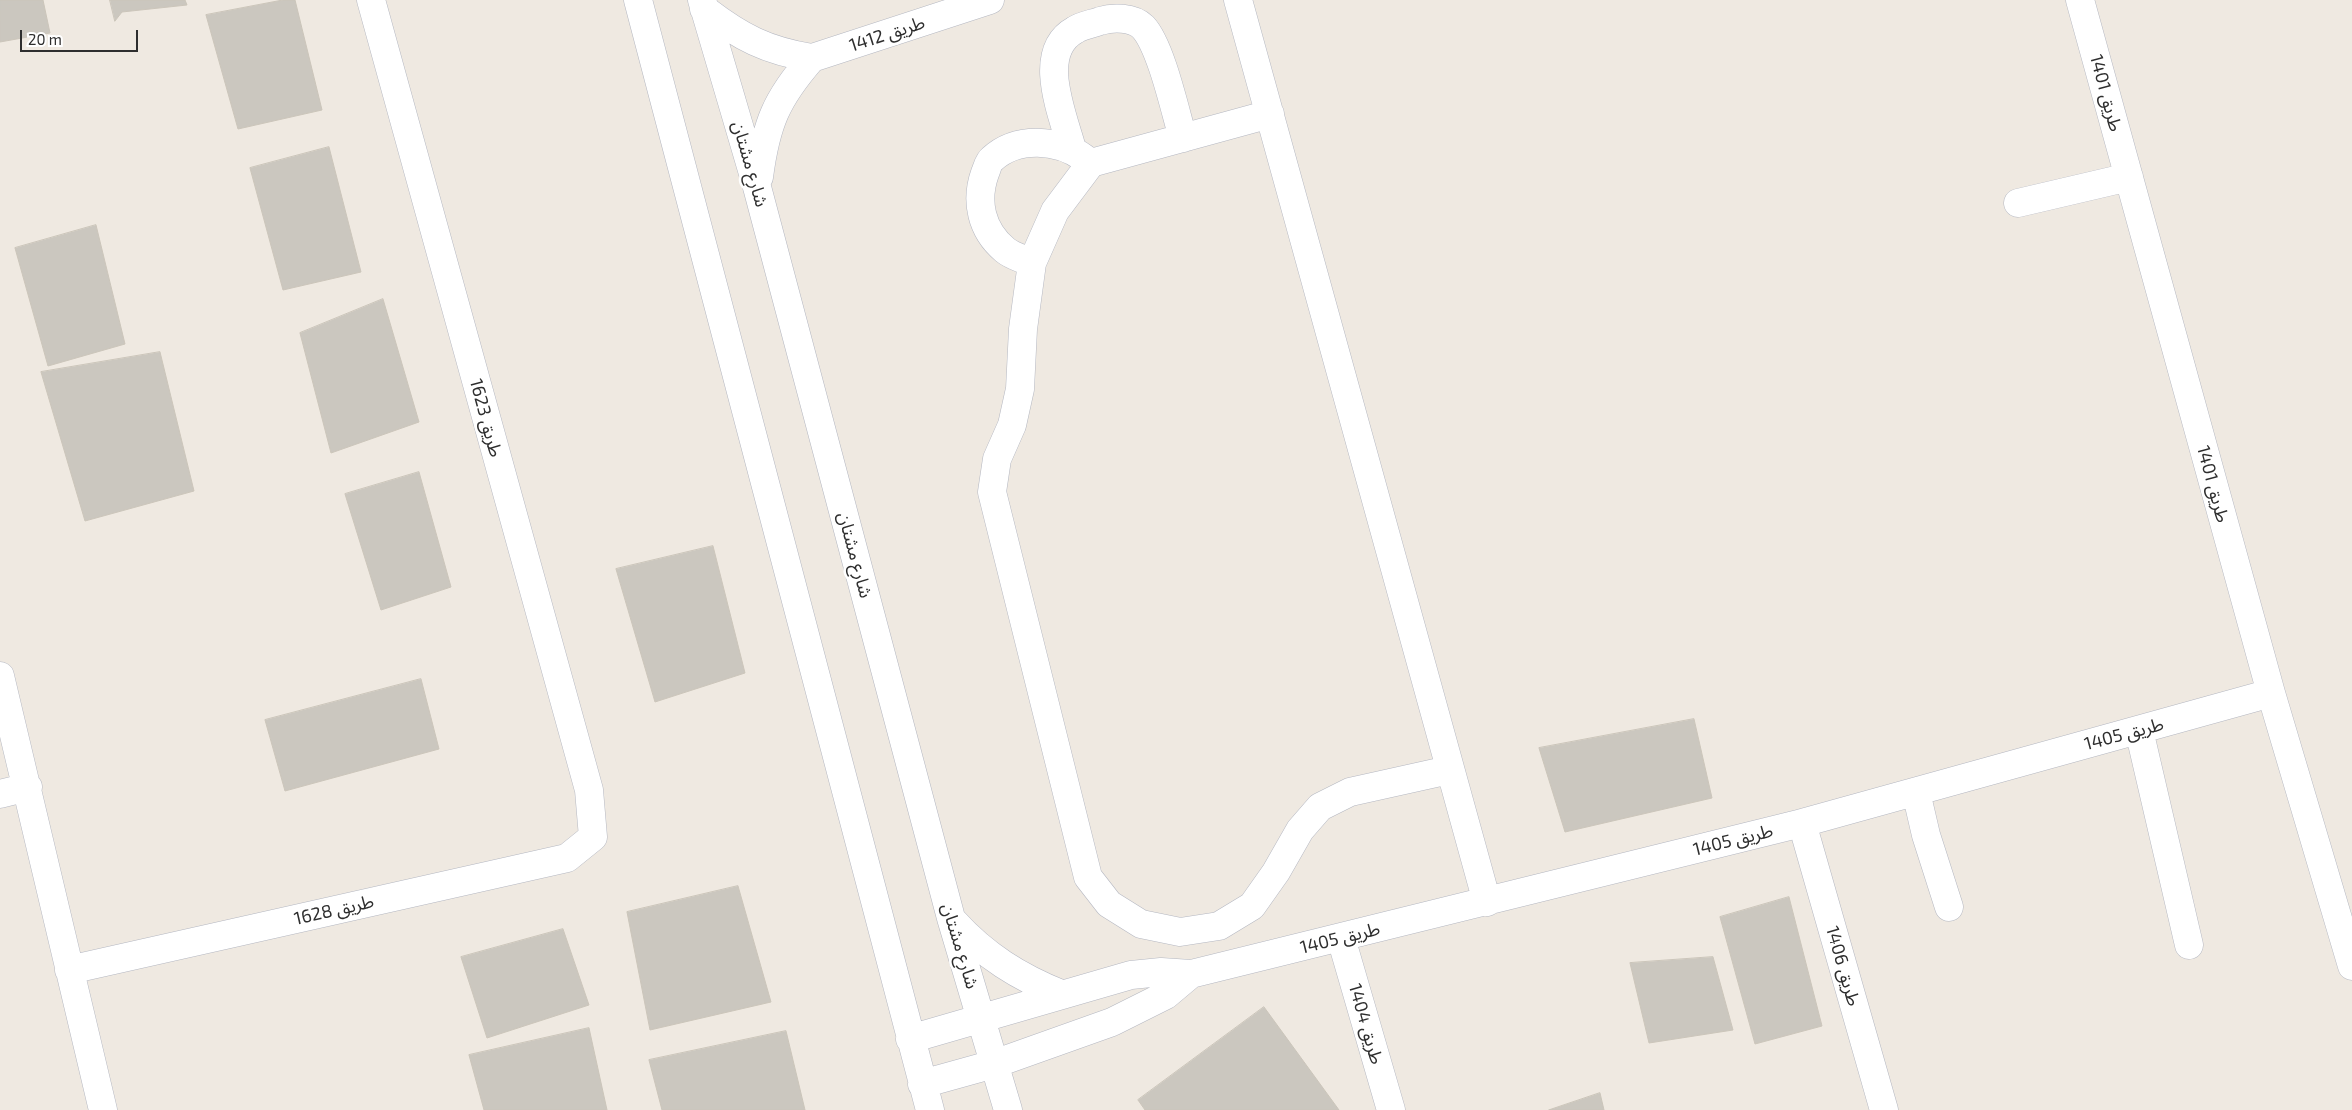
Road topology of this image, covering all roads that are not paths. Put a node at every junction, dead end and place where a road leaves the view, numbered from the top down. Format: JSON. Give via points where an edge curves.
{"nodes":[{"id":1,"x":371,"y":0,"type":"edge"},
{"id":2,"x":638,"y":0,"type":"edge"},
{"id":3,"x":990,"y":0,"type":"edge"},
{"id":4,"x":1238,"y":0,"type":"edge"},
{"id":5,"x":2080,"y":0,"type":"edge"},
{"id":6,"x":703,"y":4,"type":"edge"},
{"id":7,"x":812,"y":58,"type":"junction"},
{"id":8,"x":1270,"y":114,"type":"junction"},
{"id":9,"x":1183,"y":138,"type":"junction"},
{"id":10,"x":1082,"y":156,"type":"junction"},
{"id":11,"x":2129,"y":177,"type":"junction"},
{"id":12,"x":757,"y":187,"type":"junction"},
{"id":13,"x":2018,"y":203,"type":"dead end"},
{"id":14,"x":1032,"y":263,"type":"junction"},
{"id":15,"x":0,"y":676,"type":"edge"},
{"id":16,"x":2271,"y":693,"type":"junction"},
{"id":17,"x":2139,"y":730,"type":"junction"},
{"id":18,"x":1449,"y":770,"type":"junction"},
{"id":19,"x":28,"y":787,"type":"junction"},
{"id":20,"x":1916,"y":792,"type":"junction"},
{"id":21,"x":0,"y":794,"type":"edge"},
{"id":22,"x":1802,"y":823,"type":"junction"},
{"id":23,"x":593,"y":837,"type":"joint"},
{"id":24,"x":1486,"y":902,"type":"junction"},
{"id":25,"x":1949,"y":907,"type":"dead end"},
{"id":26,"x":951,"y":918,"type":"junction"},
{"id":27,"x":1341,"y":938,"type":"junction"},
{"id":28,"x":2188,"y":945,"type":"dead end"},
{"id":29,"x":2352,"y":966,"type":"edge"},
{"id":30,"x":69,"y":970,"type":"junction"},
{"id":31,"x":1191,"y":974,"type":"junction"},
{"id":32,"x":1061,"y":994,"type":"junction"},
{"id":33,"x":982,"y":1018,"type":"junction"},
{"id":34,"x":910,"y":1039,"type":"junction"},
{"id":35,"x":994,"y":1064,"type":"junction"},
{"id":36,"x":922,"y":1084,"type":"junction"},
{"id":37,"x":103,"y":1110,"type":"edge"},
{"id":38,"x":930,"y":1110,"type":"edge"},
{"id":39,"x":1008,"y":1110,"type":"edge"},
{"id":40,"x":1390,"y":1110,"type":"edge"},
{"id":41,"x":1884,"y":1110,"type":"edge"}],
"edges":[{"from":1,"to":23,"type":"street","name":"طريق 1623","via":[[589,790]]},
{"from":2,"to":34,"type":"street"},
{"from":3,"to":7,"type":"street","name":"طريق 1412"},
{"from":4,"to":8,"type":"street"},
{"from":5,"to":11,"type":"street","name":"طريق 1401"},
{"from":6,"to":7,"type":"street","name":"طريق 1412","via":[[730,29],[760,46]]},
{"from":6,"to":12,"type":"street","name":"شارع مشتان"},
{"from":7,"to":12,"type":"street","name":"طريق 1412","via":[[792,80],[776,106],[764,142]]},
{"from":8,"to":9,"type":"street"},
{"from":8,"to":18,"type":"street"},
{"from":9,"to":10,"type":"street"},
{"from":9,"to":10,"type":"street","via":[[1154,43],[1143,26],[1130,20],[1106,19],[1075,30],[1058,44],[1054,62],[1055,85]]},
{"from":10,"to":14,"type":"street"},
{"from":10,"to":14,"type":"street","via":[[1051,142],[1016,145],[990,160],[981,185],[980,212],[990,235],[1006,251]]},
{"from":11,"to":13,"type":"street"},
{"from":11,"to":16,"type":"street","name":"طريق 1401"},
{"from":12,"to":26,"type":"street","name":"شارع مشتان"},
{"from":14,"to":18,"type":"street","via":[[1023,329],[1020,389],[1012,425],[996,458],[992,492],[1088,877],[1110,904],[1141,924],[1180,932],[1219,926],[1252,906],[1300,830],[1320,807],[1350,792]]},
{"from":15,"to":19,"type":"street"},
{"from":16,"to":17,"type":"street","name":"طريق 1405"},
{"from":16,"to":29,"type":"street","name":"طريق 1401"},
{"from":17,"to":20,"type":"street","name":"طريق 1405"},
{"from":17,"to":28,"type":"street"},
{"from":18,"to":24,"type":"street"},
{"from":19,"to":21,"type":"street"},
{"from":19,"to":30,"type":"street"},
{"from":20,"to":22,"type":"street","name":"طريق 1405"},
{"from":20,"to":25,"type":"street"},
{"from":22,"to":24,"type":"street","name":"طريق 1405"},
{"from":22,"to":41,"type":"street","name":"طريق 1406"},
{"from":23,"to":30,"type":"street","name":"طريق 1628","via":[[567,858]]},
{"from":24,"to":27,"type":"street","name":"طريق 1405"},
{"from":26,"to":32,"type":"street","via":[[974,944],[1000,964]]},
{"from":26,"to":33,"type":"street","name":"شارع مشتان"},
{"from":27,"to":31,"type":"street","name":"طريق 1405"},
{"from":27,"to":40,"type":"street","name":"طريق 1404"},
{"from":30,"to":37,"type":"street"},
{"from":31,"to":32,"type":"street","name":"طريق 1405","via":[[1131,975]]},
{"from":31,"to":35,"type":"street","name":"طريق 1405","via":[[1166,995],[1112,1022]]},
{"from":32,"to":33,"type":"street","name":"طريق 1405"},
{"from":33,"to":34,"type":"street","name":"طريق 1405"},
{"from":33,"to":35,"type":"street","name":"شارع مشتان"},
{"from":34,"to":36,"type":"street"},
{"from":35,"to":36,"type":"street","name":"طريق 1405"},
{"from":35,"to":39,"type":"street","name":"شارع مشتان"},
{"from":36,"to":38,"type":"street"}]}
